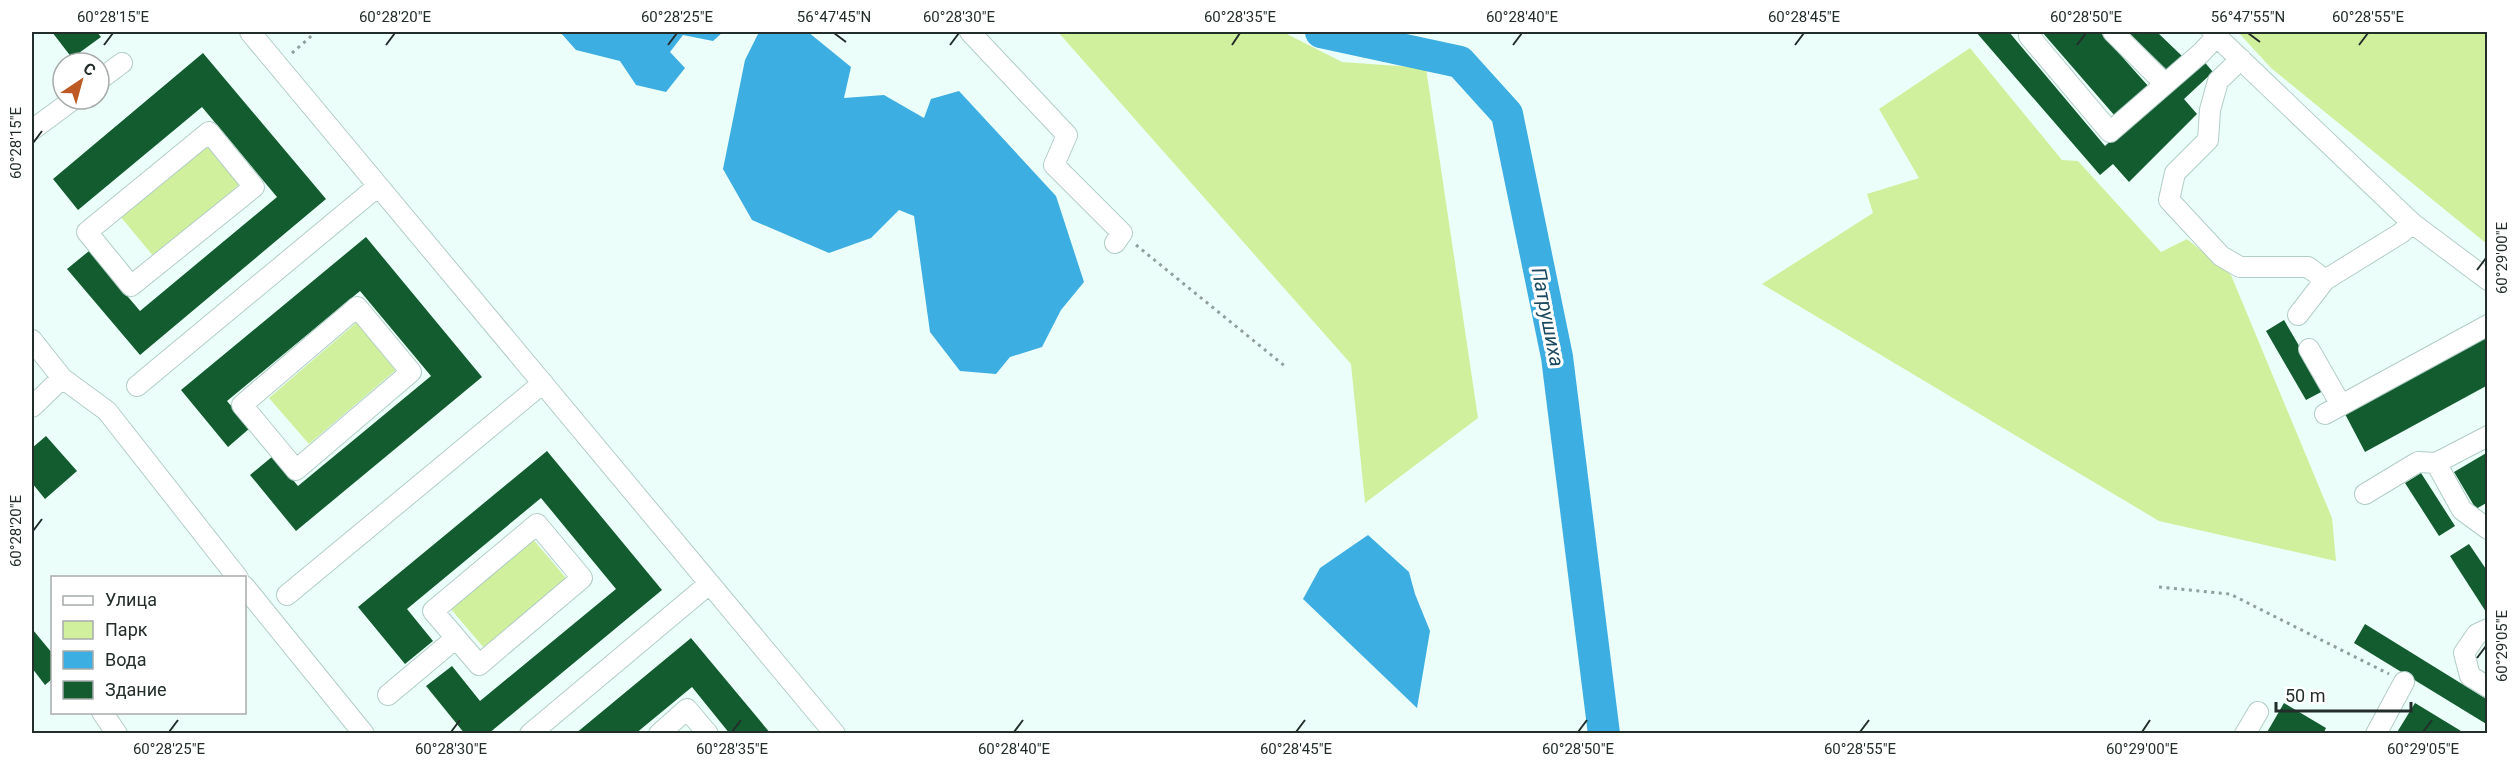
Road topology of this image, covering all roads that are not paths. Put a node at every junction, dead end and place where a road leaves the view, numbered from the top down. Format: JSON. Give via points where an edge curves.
{"nodes":[{"id":1,"x":249,"y":32,"type":"edge"},
{"id":2,"x":970,"y":32,"type":"edge"},
{"id":3,"x":2032,"y":32,"type":"edge"},
{"id":4,"x":2113,"y":32,"type":"edge"},
{"id":5,"x":2214,"y":34,"type":"edge"},
{"id":6,"x":2241,"y":59,"type":"junction"},
{"id":7,"x":122,"y":63,"type":"dead end"},
{"id":8,"x":111,"y":71,"type":"edge"},
{"id":9,"x":2165,"y":84,"type":"junction"},
{"id":10,"x":58,"y":111,"type":"edge"},
{"id":11,"x":32,"y":130,"type":"edge"},
{"id":12,"x":254,"y":187,"type":"joint"},
{"id":13,"x":377,"y":187,"type":"junction"},
{"id":14,"x":2412,"y":223,"type":"junction"},
{"id":15,"x":1118,"y":238,"type":"road end"},
{"id":16,"x":2325,"y":280,"type":"junction"},
{"id":17,"x":2487,"y":280,"type":"edge"},
{"id":18,"x":2298,"y":315,"type":"dead end"},
{"id":19,"x":2487,"y":325,"type":"edge"},
{"id":20,"x":32,"y":340,"type":"edge"},
{"id":21,"x":2309,"y":349,"type":"dead end"},
{"id":22,"x":62,"y":378,"type":"junction"},
{"id":23,"x":543,"y":383,"type":"junction"},
{"id":24,"x":137,"y":386,"type":"dead end"},
{"id":25,"x":242,"y":405,"type":"joint"},
{"id":26,"x":32,"y":407,"type":"edge"},
{"id":27,"x":2487,"y":436,"type":"edge"},
{"id":28,"x":2436,"y":464,"type":"junction"},
{"id":29,"x":2365,"y":494,"type":"dead end"},
{"id":30,"x":2487,"y":530,"type":"edge"},
{"id":31,"x":236,"y":576,"type":"edge"},
{"id":32,"x":709,"y":584,"type":"junction"},
{"id":33,"x":246,"y":588,"type":"edge"},
{"id":34,"x":287,"y":595,"type":"dead end"},
{"id":35,"x":2487,"y":628,"type":"edge"},
{"id":36,"x":456,"y":638,"type":"junction"},
{"id":37,"x":2404,"y":682,"type":"road end"},
{"id":38,"x":2487,"y":687,"type":"edge"},
{"id":39,"x":388,"y":695,"type":"dead end"},
{"id":40,"x":2258,"y":712,"type":"dead end"},
{"id":41,"x":103,"y":714,"type":"edge"},
{"id":42,"x":117,"y":734,"type":"edge"},
{"id":43,"x":364,"y":734,"type":"edge"},
{"id":44,"x":530,"y":734,"type":"edge"},
{"id":45,"x":659,"y":734,"type":"edge"},
{"id":46,"x":708,"y":734,"type":"edge"},
{"id":47,"x":835,"y":734,"type":"edge"},
{"id":48,"x":2245,"y":734,"type":"edge"},
{"id":49,"x":2376,"y":734,"type":"edge"}],
"edges":[{"from":1,"to":13,"type":"street"},
{"from":2,"to":15,"type":"street","via":[[1067,135],[1054,165]]},
{"from":3,"to":9,"type":"street","via":[[2029,36],[2110,132]]},
{"from":4,"to":9,"type":"street"},
{"from":5,"to":6,"type":"street"},
{"from":5,"to":9,"type":"street"},
{"from":6,"to":14,"type":"street"},
{"from":6,"to":16,"type":"street","via":[[2218,81],[2210,110],[2208,140],[2175,173],[2169,200],[2221,255],[2240,267],[2308,267]]},
{"from":7,"to":8,"type":"street"},
{"from":10,"to":11,"type":"street"},
{"from":12,"to":12,"type":"street","via":[[131,286],[87,232],[209,132]]},
{"from":13,"to":23,"type":"street"},
{"from":13,"to":24,"type":"street"},
{"from":14,"to":16,"type":"street"},
{"from":14,"to":17,"type":"street"},
{"from":16,"to":18,"type":"street"},
{"from":19,"to":21,"type":"street","via":[[2333,409]]},
{"from":20,"to":22,"type":"street"},
{"from":22,"to":26,"type":"street"},
{"from":22,"to":31,"type":"street","via":[[107,411]]},
{"from":23,"to":32,"type":"street"},
{"from":23,"to":34,"type":"street"},
{"from":25,"to":25,"type":"street","via":[[357,307],[411,372],[296,470]]},
{"from":27,"to":28,"type":"street"},
{"from":28,"to":29,"type":"street","via":[[2418,462]]},
{"from":28,"to":30,"type":"street","via":[[2462,510]]},
{"from":32,"to":44,"type":"street"},
{"from":32,"to":47,"type":"street"},
{"from":33,"to":43,"type":"street"},
{"from":35,"to":38,"type":"street","via":[[2477,634],[2464,653],[2470,676]]},
{"from":36,"to":36,"type":"street","via":[[479,665],[582,578],[537,524],[433,611]]},
{"from":36,"to":39,"type":"street"},
{"from":37,"to":49,"type":"street"},
{"from":40,"to":48,"type":"street"},
{"from":41,"to":42,"type":"street"},
{"from":45,"to":46,"type":"street","via":[[687,710]]}]}
